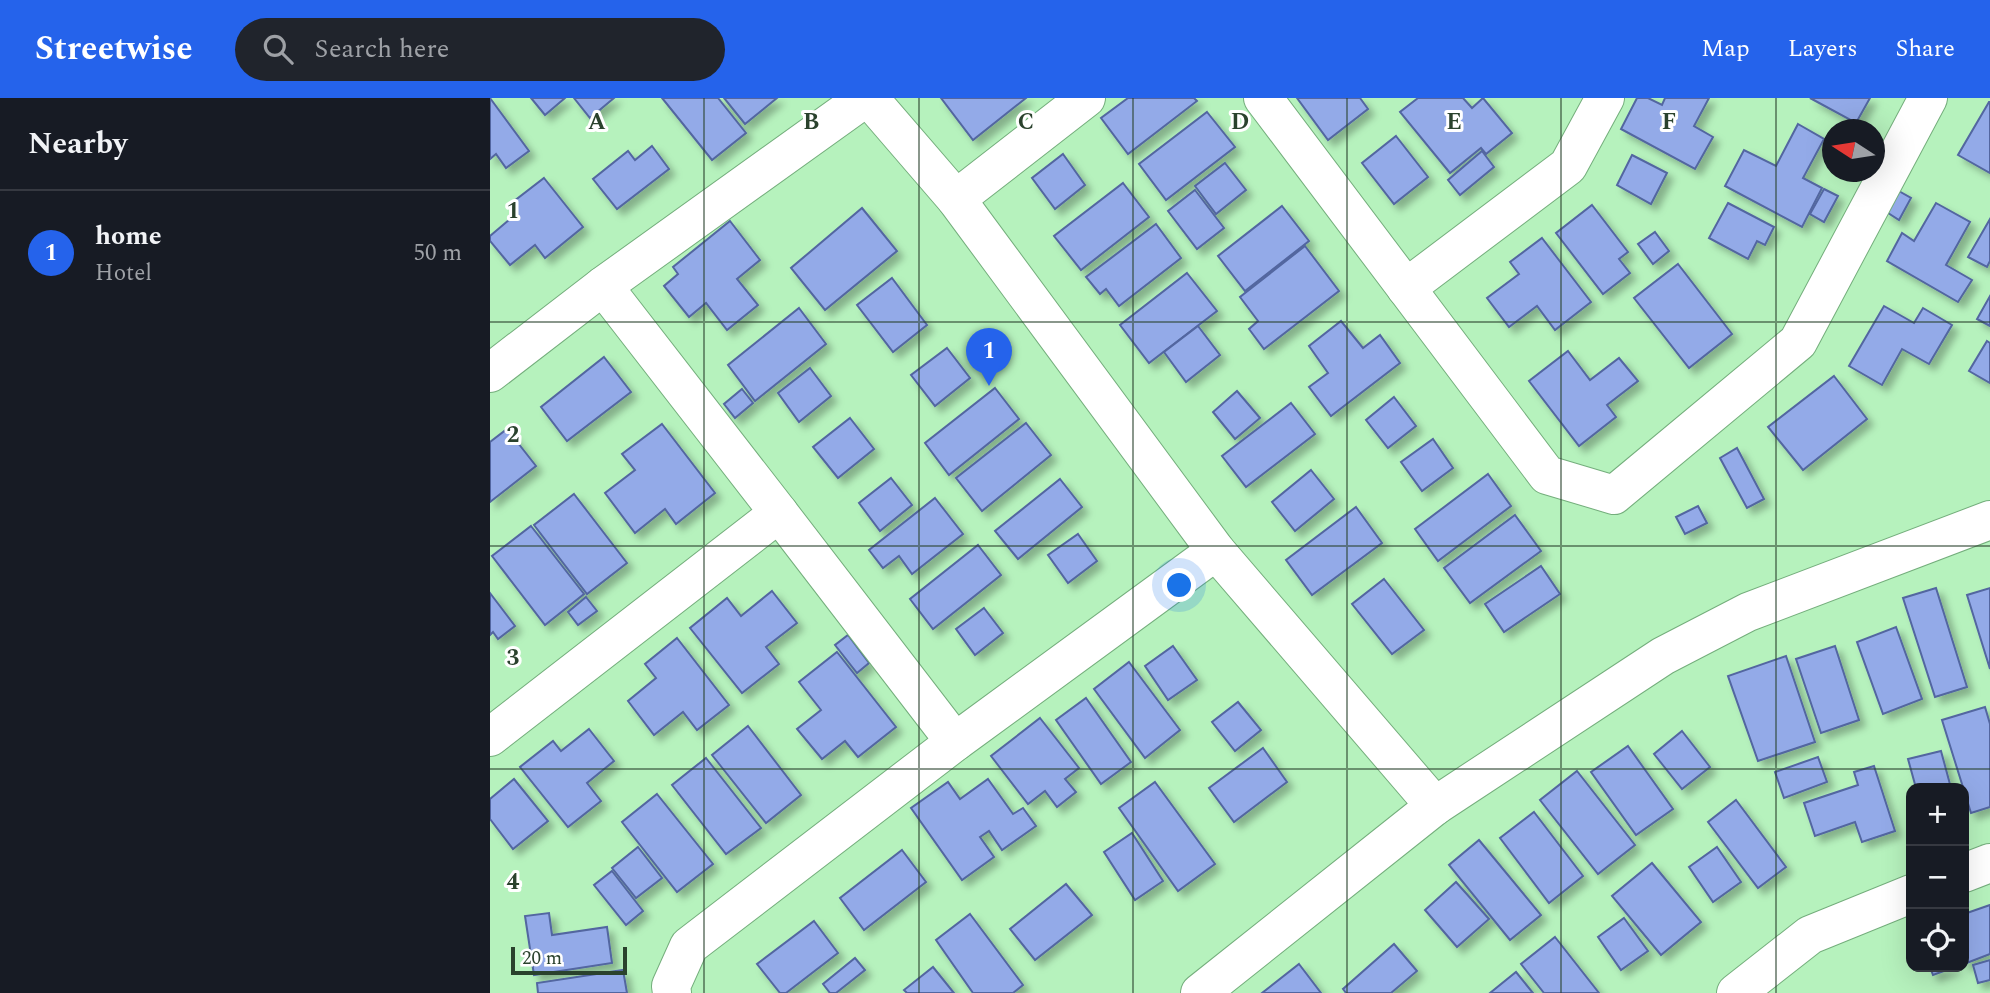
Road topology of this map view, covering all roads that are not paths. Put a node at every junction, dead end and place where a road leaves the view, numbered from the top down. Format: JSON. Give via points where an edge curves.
{"nodes":[{"id":1,"x":867,"y":98,"type":"edge"},
{"id":2,"x":1086,"y":98,"type":"edge"},
{"id":3,"x":1263,"y":98,"type":"edge"},
{"id":4,"x":1605,"y":98,"type":"edge"},
{"id":5,"x":1928,"y":98,"type":"edge"},
{"id":6,"x":956,"y":199,"type":"junction"},
{"id":7,"x":603,"y":286,"type":"junction"},
{"id":8,"x":1406,"y":288,"type":"junction"},
{"id":9,"x":490,"y":373,"type":"edge"},
{"id":10,"x":779,"y":513,"type":"junction"},
{"id":11,"x":1990,"y":520,"type":"edge"},
{"id":12,"x":1216,"y":551,"type":"junction"},
{"id":13,"x":490,"y":737,"type":"edge"},
{"id":14,"x":954,"y":742,"type":"junction"},
{"id":15,"x":1435,"y":806,"type":"junction"},
{"id":16,"x":1990,"y":863,"type":"edge"},
{"id":17,"x":1969,"y":871,"type":"edge"},
{"id":18,"x":1906,"y":896,"type":"edge"},
{"id":19,"x":672,"y":993,"type":"edge"},
{"id":20,"x":1200,"y":993,"type":"edge"},
{"id":21,"x":1736,"y":993,"type":"edge"}],
"edges":[{"from":1,"to":6,"type":"street"},
{"from":1,"to":7,"type":"street"},
{"from":2,"to":6,"type":"street"},
{"from":3,"to":8,"type":"street"},
{"from":4,"to":8,"type":"street","via":[[1567,166]]},
{"from":5,"to":8,"type":"street","via":[[1798,342],[1614,495],[1547,475]]},
{"from":6,"to":12,"type":"street"},
{"from":7,"to":9,"type":"street"},
{"from":7,"to":10,"type":"street"},
{"from":10,"to":13,"type":"street"},
{"from":10,"to":14,"type":"street"},
{"from":11,"to":15,"type":"street","via":[[1748,612],[1662,656]]},
{"from":12,"to":14,"type":"street"},
{"from":12,"to":15,"type":"street"},
{"from":14,"to":19,"type":"street","via":[[689,946]]},
{"from":15,"to":20,"type":"street"},
{"from":16,"to":17,"type":"street"},
{"from":18,"to":21,"type":"street","via":[[1810,935]]}]}
